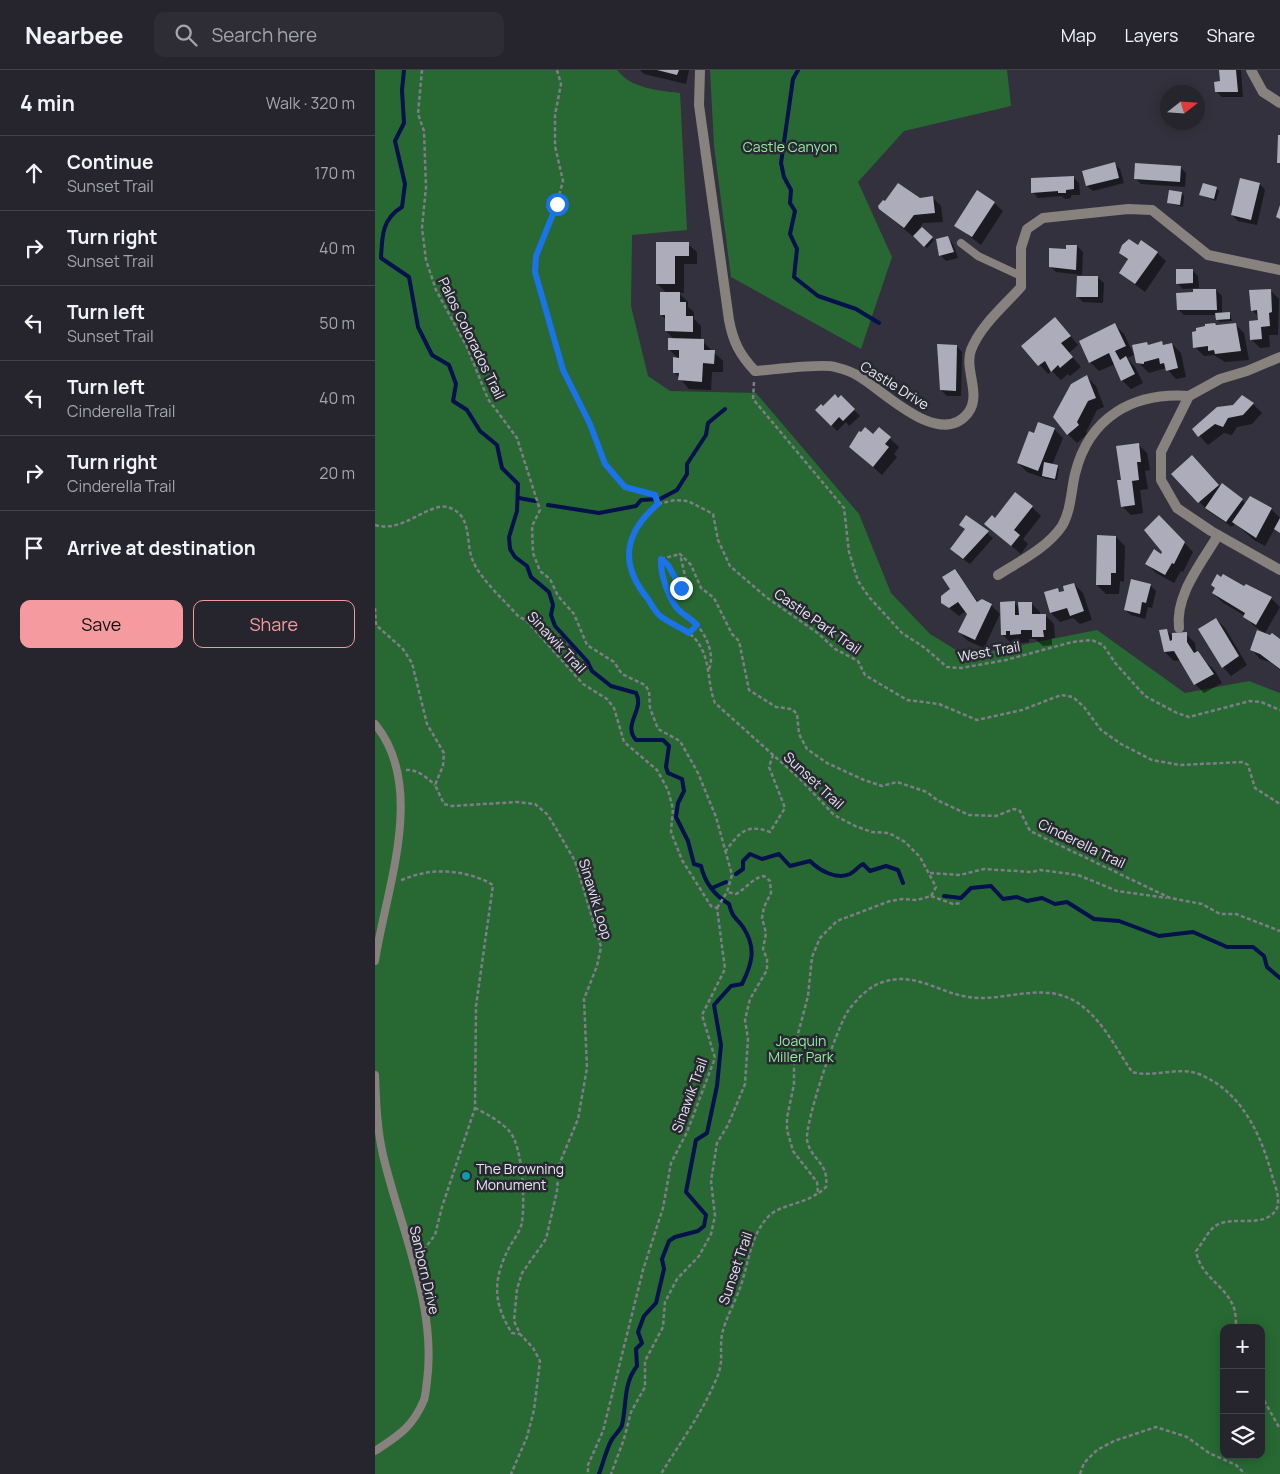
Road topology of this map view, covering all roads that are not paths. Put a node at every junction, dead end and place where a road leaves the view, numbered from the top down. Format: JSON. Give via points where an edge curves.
{"nodes":[{"id":1,"x":700,"y":70,"type":"edge"},
{"id":2,"x":1251,"y":70,"type":"edge"},
{"id":3,"x":1280,"y":103,"type":"edge"},
{"id":4,"x":961,"y":243,"type":"dead end"},
{"id":5,"x":1280,"y":270,"type":"edge"},
{"id":6,"x":1021,"y":276,"type":"junction"},
{"id":7,"x":1280,"y":357,"type":"edge"},
{"id":8,"x":1189,"y":396,"type":"junction"},
{"id":9,"x":1219,"y":535,"type":"junction"},
{"id":10,"x":1280,"y":570,"type":"edge"},
{"id":11,"x":998,"y":575,"type":"dead end"},
{"id":12,"x":1179,"y":628,"type":"dead end"},
{"id":13,"x":375,"y":724,"type":"edge"},
{"id":14,"x":375,"y":961,"type":"edge"},
{"id":15,"x":375,"y":1076,"type":"edge"},
{"id":16,"x":375,"y":1451,"type":"edge"}],
"edges":[{"from":1,"to":6,"type":"street","name":"Castle Drive","via":[[699,105],[729,320],[737,348],[755,371],[832,366],[859,376],[913,415],[934,424],[952,424],[967,414],[972,406],[971,351],[979,334],[1021,287]]},
{"from":2,"to":3,"type":"street","via":[[1263,92]]},
{"from":4,"to":6,"type":"lane","via":[[978,256]]},
{"from":5,"to":6,"type":"street","name":"Castle Drive","via":[[1208,255],[1152,210],[1128,209],[1043,218],[1027,229],[1021,248]]},
{"from":7,"to":8,"type":"street","via":[[1247,372],[1220,379]]},
{"from":8,"to":9,"type":"street","via":[[1161,452],[1161,480],[1177,508]]},
{"from":8,"to":11,"type":"street","via":[[1168,394],[1145,398],[1098,425],[1084,447],[1062,526],[1045,544]]},
{"from":9,"to":10,"type":"street"},
{"from":9,"to":12,"type":"street","via":[[1184,593],[1178,616]]},
{"from":13,"to":14,"type":"lane","via":[[383,734],[398,772],[402,812]]},
{"from":15,"to":16,"type":"lane","name":"Sanborn Drive","via":[[377,1119],[383,1152],[412,1258],[424,1313],[429,1362],[425,1398],[407,1429]]}]}
